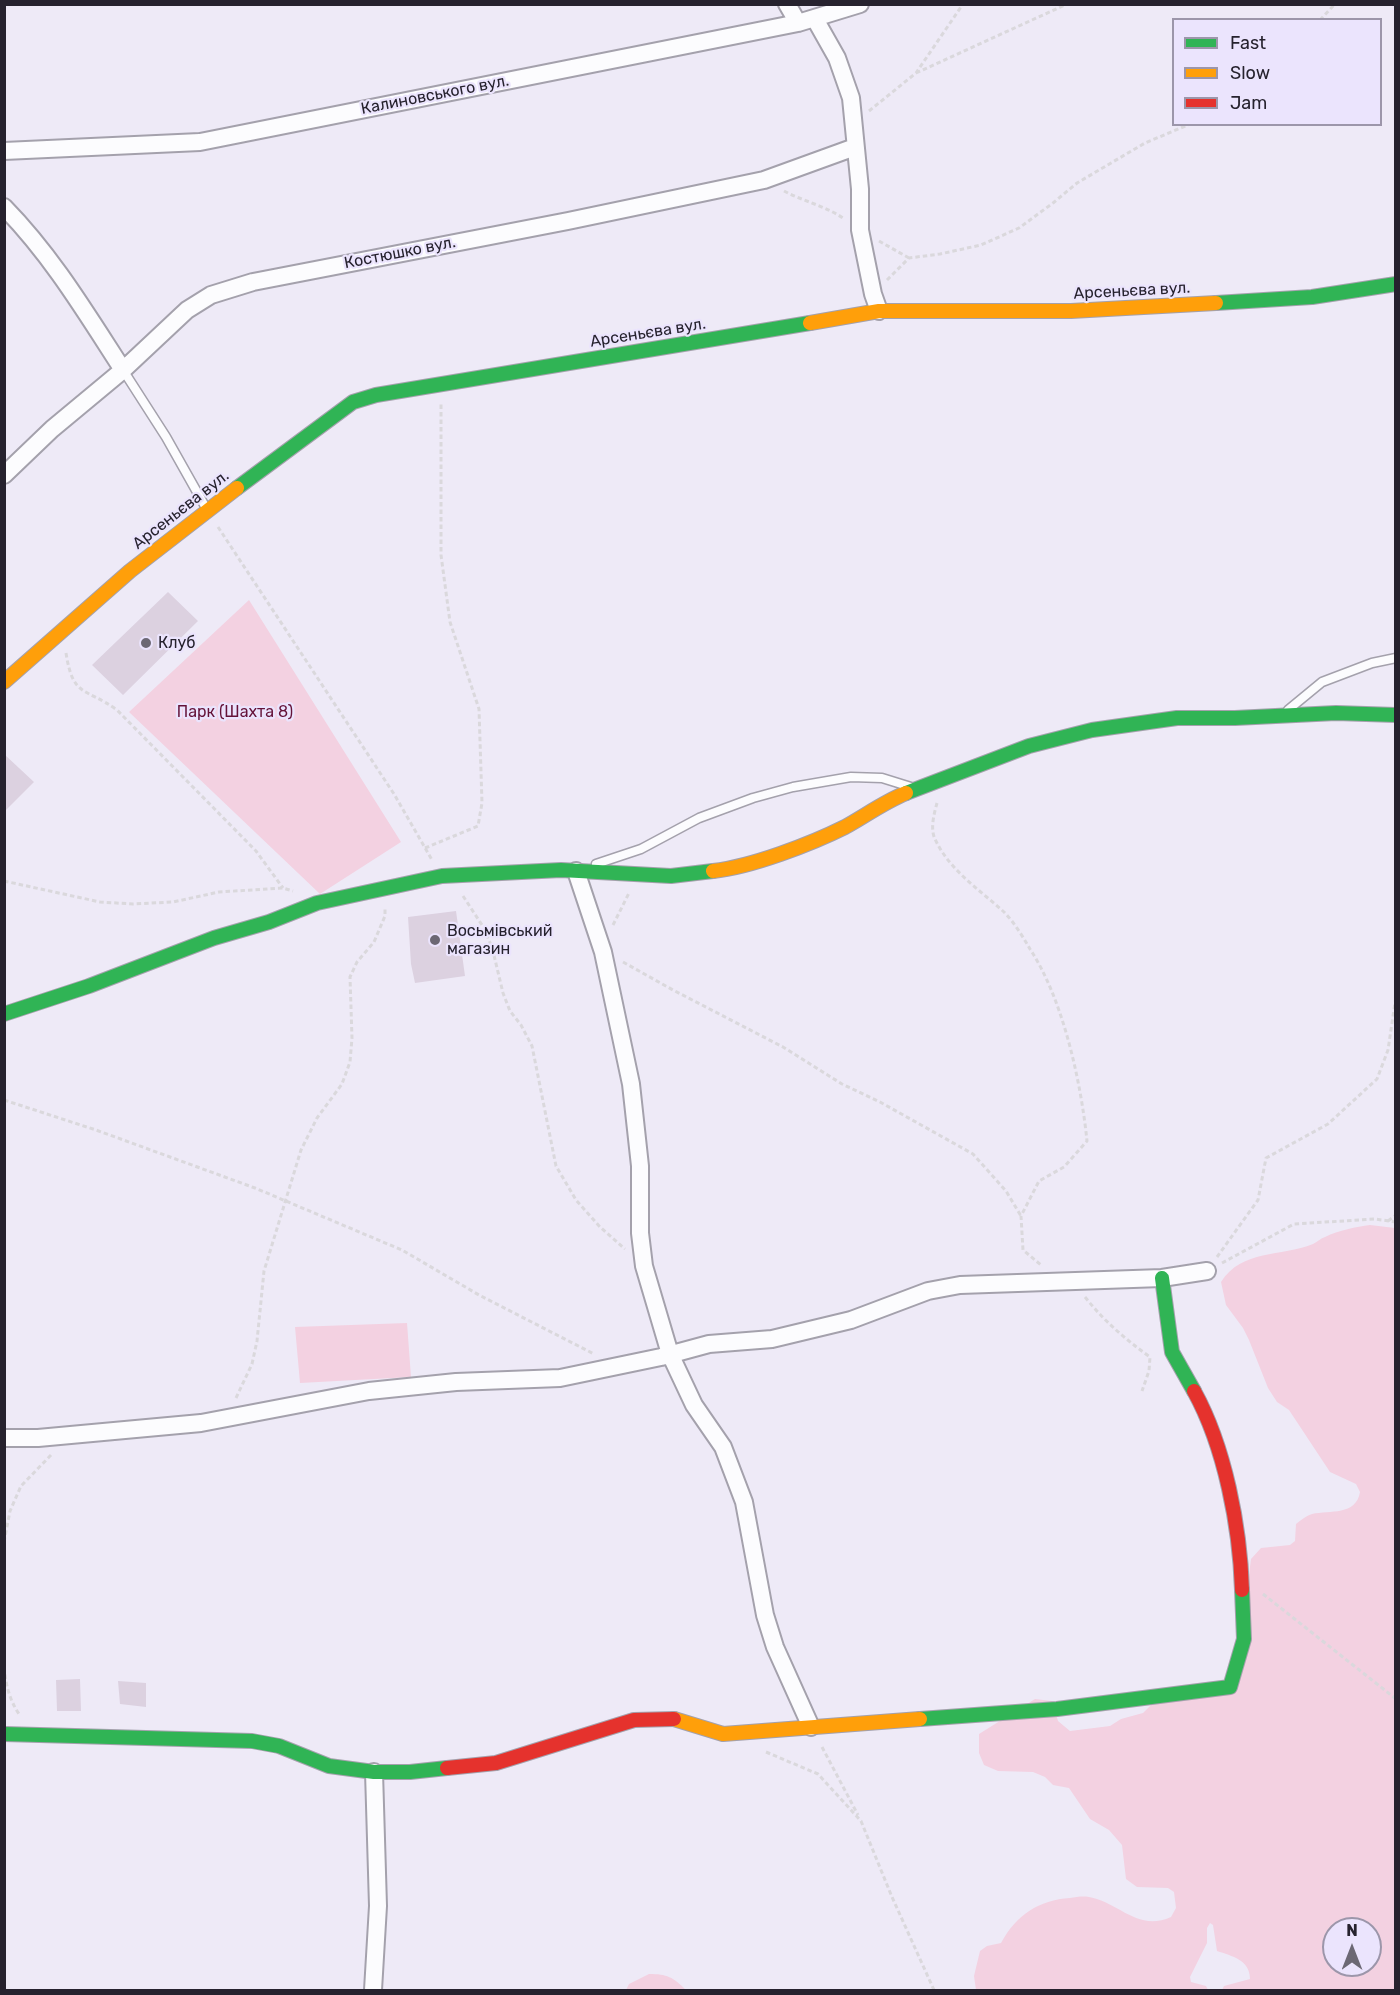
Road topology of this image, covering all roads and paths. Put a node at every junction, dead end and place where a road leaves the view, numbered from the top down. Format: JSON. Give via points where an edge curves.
{"nodes":[{"id":1,"x":787,"y":4,"type":"edge"},
{"id":2,"x":860,"y":4,"type":"edge"},
{"id":3,"x":963,"y":4,"type":"edge"},
{"id":4,"x":1067,"y":4,"type":"edge"},
{"id":5,"x":1335,"y":4,"type":"edge"},
{"id":6,"x":1322,"y":18,"type":"edge"},
{"id":7,"x":815,"y":19,"type":"junction"},
{"id":8,"x":798,"y":23,"type":"junction"},
{"id":9,"x":916,"y":73,"type":"junction"},
{"id":10,"x":854,"y":124,"type":"junction"},
{"id":11,"x":1185,"y":126,"type":"edge"},
{"id":12,"x":855,"y":147,"type":"junction"},
{"id":13,"x":4,"y":151,"type":"edge"},
{"id":14,"x":764,"y":180,"type":"junction"},
{"id":15,"x":4,"y":207,"type":"edge"},
{"id":16,"x":860,"y":230,"type":"junction"},
{"id":17,"x":909,"y":258,"type":"junction"},
{"id":18,"x":1395,"y":284,"type":"edge"},
{"id":19,"x":873,"y":294,"type":"junction"},
{"id":20,"x":879,"y":311,"type":"junction"},
{"id":21,"x":123,"y":370,"type":"junction"},
{"id":22,"x":441,"y":384,"type":"junction"},
{"id":23,"x":4,"y":475,"type":"edge"},
{"id":24,"x":207,"y":510,"type":"junction"},
{"id":25,"x":63,"y":630,"type":"junction"},
{"id":26,"x":1395,"y":658,"type":"edge"},
{"id":27,"x":4,"y":682,"type":"edge"},
{"id":28,"x":1395,"y":715,"type":"edge"},
{"id":29,"x":1281,"y":716,"type":"junction"},
{"id":30,"x":945,"y":778,"type":"junction"},
{"id":31,"x":917,"y":789,"type":"junction"},
{"id":32,"x":425,"y":848,"type":"junction"},
{"id":33,"x":576,"y":871,"type":"junction"},
{"id":34,"x":644,"y":875,"type":"junction"},
{"id":35,"x":446,"y":876,"type":"junction"},
{"id":36,"x":4,"y":881,"type":"edge"},
{"id":37,"x":283,"y":888,"type":"junction"},
{"id":38,"x":384,"y":888,"type":"junction"},
{"id":39,"x":317,"y":903,"type":"junction"},
{"id":40,"x":603,"y":952,"type":"junction"},
{"id":41,"x":1395,"y":996,"type":"edge"},
{"id":42,"x":4,"y":1014,"type":"edge"},
{"id":43,"x":4,"y":1100,"type":"edge"},
{"id":44,"x":285,"y":1201,"type":"junction"},
{"id":45,"x":1395,"y":1215,"type":"edge"},
{"id":46,"x":1021,"y":1216,"type":"junction"},
{"id":47,"x":1388,"y":1221,"type":"junction"},
{"id":48,"x":1395,"y":1222,"type":"edge"},
{"id":49,"x":644,"y":1266,"type":"junction"},
{"id":50,"x":1045,"y":1268,"type":"dead end"},
{"id":51,"x":1207,"y":1271,"type":"junction"},
{"id":52,"x":1162,"y":1278,"type":"junction"},
{"id":53,"x":1070,"y":1281,"type":"junction"},
{"id":54,"x":670,"y":1354,"type":"junction"},
{"id":55,"x":617,"y":1366,"type":"junction"},
{"id":56,"x":1142,"y":1391,"type":"dead end"},
{"id":57,"x":226,"y":1418,"type":"junction"},
{"id":58,"x":73,"y":1434,"type":"junction"},
{"id":59,"x":4,"y":1438,"type":"edge"},
{"id":60,"x":4,"y":1542,"type":"edge"},
{"id":61,"x":1242,"y":1577,"type":"junction"},
{"id":62,"x":4,"y":1667,"type":"edge"},
{"id":63,"x":1395,"y":1699,"type":"edge"},
{"id":64,"x":811,"y":1727,"type":"junction"},
{"id":65,"x":4,"y":1734,"type":"edge"},
{"id":66,"x":32,"y":1736,"type":"junction"},
{"id":67,"x":765,"y":1752,"type":"dead end"},
{"id":68,"x":374,"y":1772,"type":"junction"},
{"id":69,"x":861,"y":1821,"type":"junction"},
{"id":70,"x":373,"y":1990,"type":"edge"},
{"id":71,"x":934,"y":1990,"type":"edge"}],
"edges":[{"from":1,"to":8,"type":"street"},
{"from":2,"to":7,"type":"street","name":"Калиновського вул."},
{"from":3,"to":9,"type":"path"},
{"from":4,"to":9,"type":"path"},
{"from":5,"to":6,"type":"path"},
{"from":7,"to":8,"type":"street","name":"Калиновського вул."},
{"from":7,"to":10,"type":"street","via":[[837,58],[851,98]]},
{"from":8,"to":13,"type":"street","name":"Калиновського вул.","via":[[200,142]]},
{"from":9,"to":10,"type":"path"},
{"from":10,"to":12,"type":"street"},
{"from":11,"to":17,"type":"path","via":[[1144,143],[1077,183],[1019,228],[981,245]]},
{"from":12,"to":14,"type":"street","name":"Костюшко вул."},
{"from":12,"to":16,"type":"street"},
{"from":14,"to":16,"type":"path","via":[[831,210]]},
{"from":14,"to":21,"type":"street","name":"Костюшко вул.","via":[[253,282],[211,295],[187,310]]},
{"from":15,"to":21,"type":"street","via":[[32,235],[62,275]]},
{"from":16,"to":17,"type":"path"},
{"from":16,"to":19,"type":"street"},
{"from":17,"to":19,"type":"path"},
{"from":18,"to":20,"type":"street","name":"Арсеньєва вул.","via":[[1312,297],[1071,310]]},
{"from":19,"to":20,"type":"street"},
{"from":20,"to":22,"type":"street","name":"Арсеньєва вул."},
{"from":21,"to":23,"type":"street","name":"Костюшко вул."},
{"from":21,"to":24,"type":"lane"},
{"from":22,"to":24,"type":"street","name":"Арсеньєва вул.","via":[[353,402]]},
{"from":22,"to":32,"type":"path","via":[[441,555],[450,622],[479,709],[482,803],[478,826]]},
{"from":24,"to":25,"type":"street","name":"Арсеньєва вул.","via":[[129,571]]},
{"from":24,"to":32,"type":"path","via":[[394,794]]},
{"from":25,"to":27,"type":"street","name":"Арсеньєва вул."},
{"from":25,"to":37,"type":"path","via":[[69,673],[75,685],[117,710],[256,851]]},
{"from":26,"to":29,"type":"lane","via":[[1322,682]]},
{"from":28,"to":29,"type":"street"},
{"from":29,"to":30,"type":"street","via":[[1177,718],[1092,730],[1029,746]]},
{"from":30,"to":31,"type":"street"},
{"from":30,"to":46,"type":"path","via":[[933,818],[934,838],[971,885],[1006,914],[1032,951],[1067,1036],[1084,1111],[1087,1141],[1064,1167],[1039,1181]]},
{"from":31,"to":33,"type":"lane","via":[[882,778],[851,777],[793,787],[699,818],[641,849]]},
{"from":31,"to":34,"type":"street","via":[[842,828],[730,869]]},
{"from":32,"to":35,"type":"path"},
{"from":33,"to":34,"type":"street"},
{"from":33,"to":35,"type":"street"},
{"from":33,"to":40,"type":"street"},
{"from":34,"to":40,"type":"path","via":[[627,896]]},
{"from":35,"to":38,"type":"street"},
{"from":35,"to":49,"type":"path","via":[[482,925],[510,1011],[532,1046],[556,1166],[576,1200]]},
{"from":36,"to":37,"type":"path","via":[[100,902],[133,904]]},
{"from":37,"to":39,"type":"path"},
{"from":38,"to":39,"type":"street"},
{"from":38,"to":44,"type":"path","via":[[385,916],[374,942],[350,977],[350,1062],[342,1084],[317,1118],[301,1150]]},
{"from":39,"to":42,"type":"street"},
{"from":40,"to":46,"type":"path","via":[[973,1154],[1006,1191]]},
{"from":40,"to":49,"type":"street","via":[[632,1084]]},
{"from":41,"to":51,"type":"path","via":[[1388,1050],[1377,1079],[1328,1124],[1266,1158],[1258,1200]]},
{"from":43,"to":44,"type":"path"},
{"from":44,"to":55,"type":"path","via":[[402,1250],[479,1295]]},
{"from":44,"to":57,"type":"path","via":[[264,1271],[252,1364]]},
{"from":45,"to":47,"type":"path"},
{"from":46,"to":50,"type":"path","via":[[1023,1250]]},
{"from":47,"to":48,"type":"path"},
{"from":47,"to":51,"type":"path","via":[[1294,1224]]},
{"from":49,"to":54,"type":"street"},
{"from":51,"to":52,"type":"street"},
{"from":52,"to":53,"type":"street"},
{"from":52,"to":61,"type":"street","via":[[1172,1352],[1199,1400],[1223,1460]]},
{"from":53,"to":54,"type":"street","via":[[960,1285],[928,1291],[851,1320],[772,1339],[709,1344]]},
{"from":53,"to":56,"type":"path","via":[[1100,1316],[1150,1357]]},
{"from":54,"to":55,"type":"street"},
{"from":54,"to":64,"type":"street","via":[[694,1405],[723,1447],[744,1502],[765,1615]]},
{"from":55,"to":57,"type":"street","via":[[560,1378],[456,1382],[369,1391]]},
{"from":57,"to":58,"type":"street"},
{"from":58,"to":59,"type":"street"},
{"from":58,"to":60,"type":"path","via":[[21,1486],[10,1511]]},
{"from":61,"to":63,"type":"path"},
{"from":61,"to":64,"type":"street","via":[[1244,1639],[1230,1687],[1057,1709]]},
{"from":62,"to":66,"type":"path","via":[[12,1704]]},
{"from":64,"to":68,"type":"street","via":[[723,1734],[672,1718],[634,1720],[496,1763]]},
{"from":64,"to":69,"type":"path"},
{"from":65,"to":66,"type":"street"},
{"from":66,"to":68,"type":"street","via":[[252,1741],[279,1746],[329,1766]]},
{"from":67,"to":69,"type":"path","via":[[818,1774]]},
{"from":68,"to":70,"type":"street","via":[[378,1906]]},
{"from":69,"to":71,"type":"path"}]}
